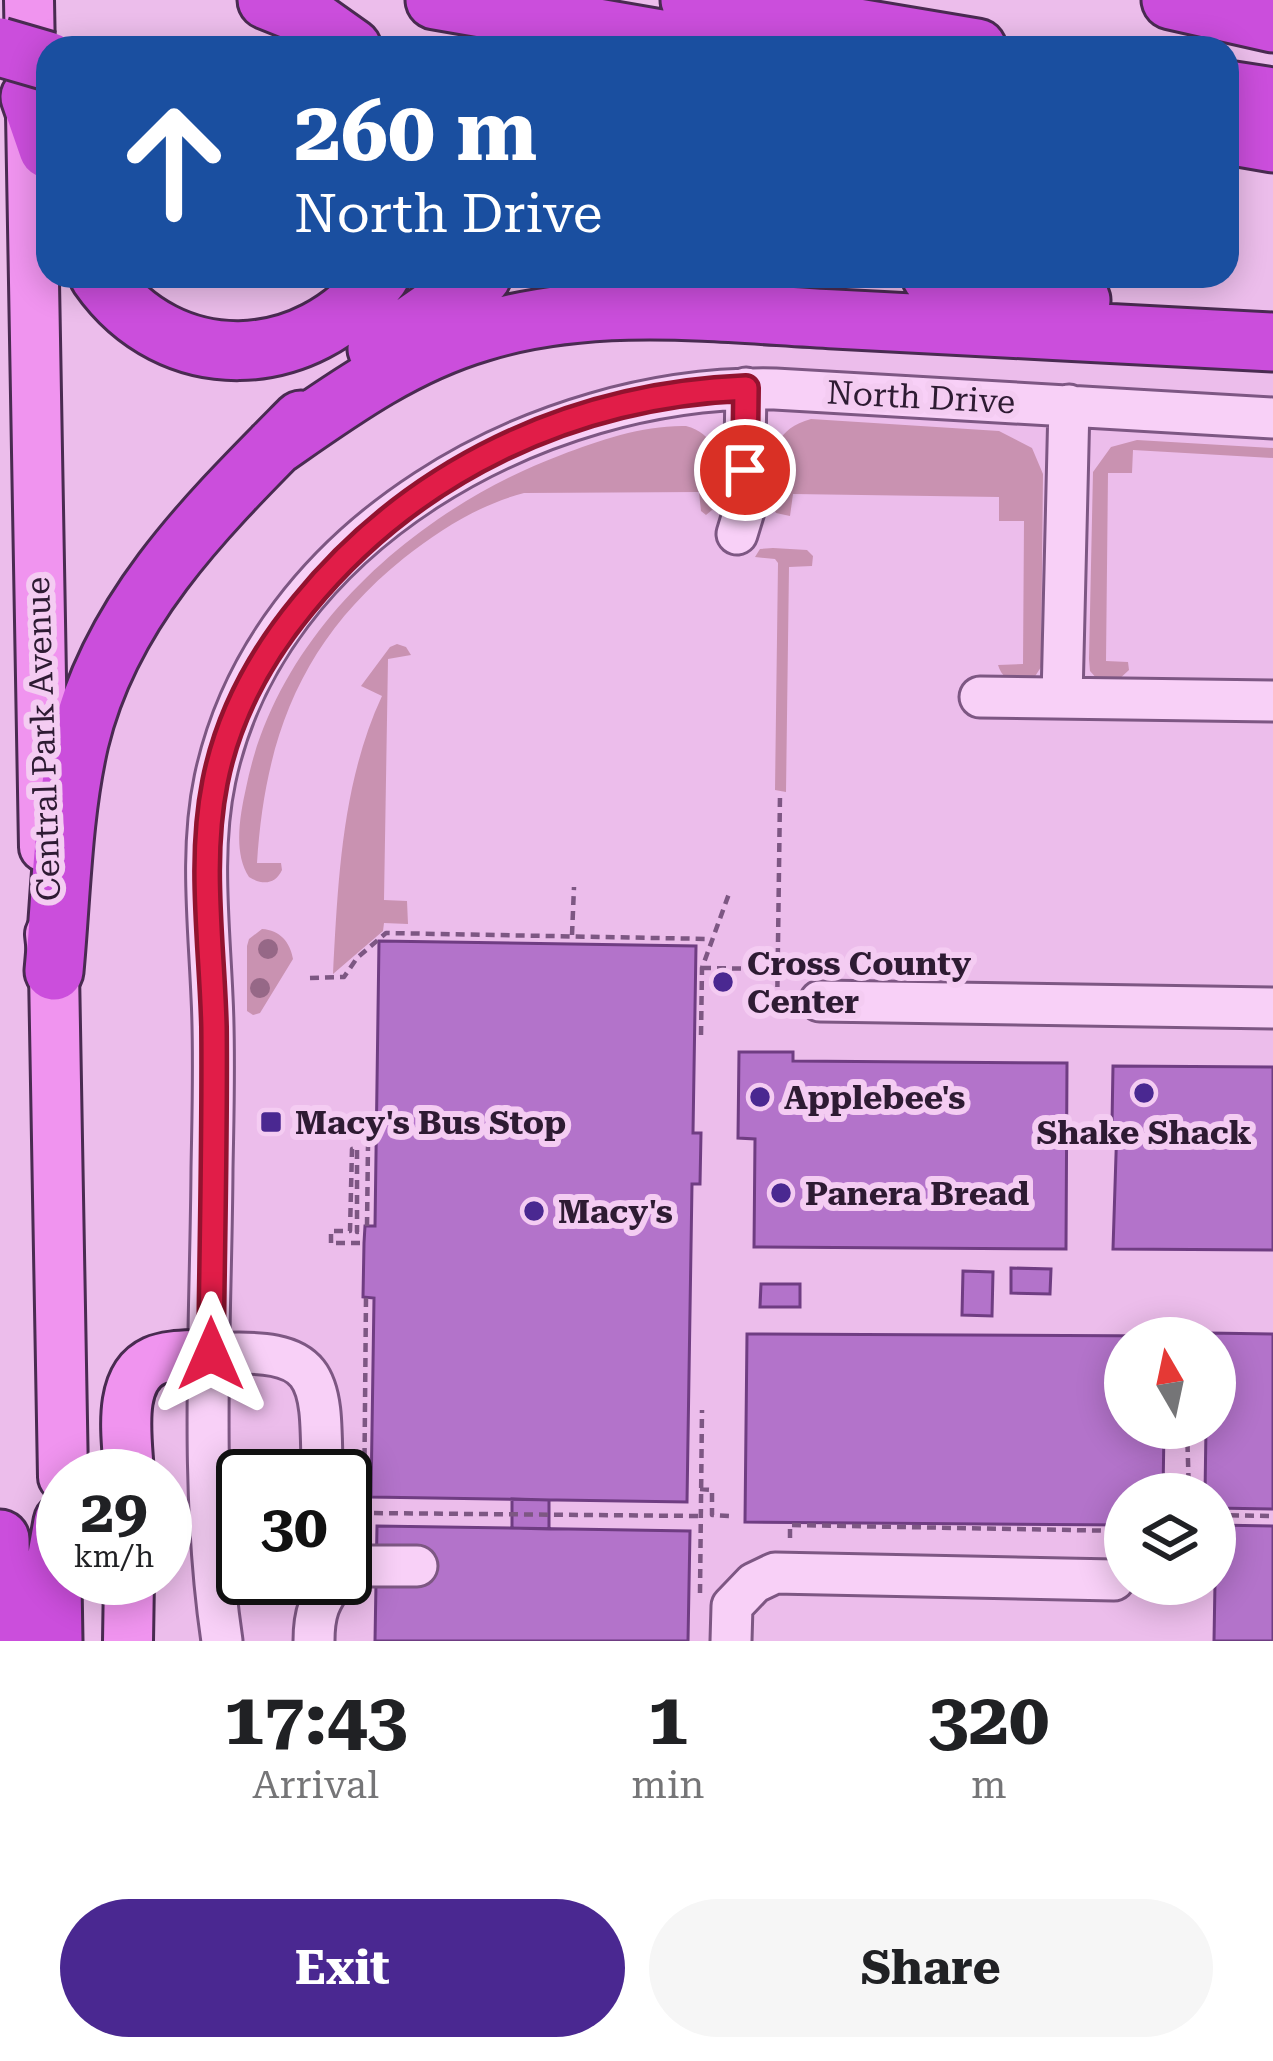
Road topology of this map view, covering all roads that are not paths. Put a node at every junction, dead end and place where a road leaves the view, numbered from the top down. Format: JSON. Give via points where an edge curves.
{"nodes":[{"id":1,"x":29,"y":0,"type":"edge"},
{"id":2,"x":267,"y":0,"type":"edge"},
{"id":3,"x":435,"y":0,"type":"edge"},
{"id":4,"x":690,"y":0,"type":"edge"},
{"id":5,"x":1171,"y":0,"type":"edge"},
{"id":6,"x":1273,"y":22,"type":"edge"},
{"id":7,"x":335,"y":36,"type":"edge"},
{"id":8,"x":644,"y":36,"type":"edge"},
{"id":9,"x":904,"y":36,"type":"edge"},
{"id":10,"x":0,"y":47,"type":"edge"},
{"id":11,"x":36,"y":55,"type":"edge"},
{"id":12,"x":1239,"y":92,"type":"edge"},
{"id":13,"x":36,"y":94,"type":"edge"},
{"id":14,"x":1273,"y":97,"type":"edge"},
{"id":15,"x":1239,"y":137,"type":"edge"},
{"id":16,"x":1273,"y":143,"type":"edge"},
{"id":17,"x":1239,"y":167,"type":"edge"},
{"id":18,"x":1273,"y":171,"type":"edge"},
{"id":19,"x":42,"y":288,"type":"edge"},
{"id":20,"x":110,"y":288,"type":"edge"},
{"id":21,"x":369,"y":288,"type":"edge"},
{"id":22,"x":465,"y":288,"type":"edge"},
{"id":23,"x":1007,"y":288,"type":"edge"},
{"id":24,"x":1273,"y":319,"type":"edge"},
{"id":25,"x":1273,"y":342,"type":"edge"},
{"id":26,"x":746,"y":388,"type":"junction"},
{"id":27,"x":1069,"y":405,"type":"junction"},
{"id":28,"x":1273,"y":418,"type":"edge"},
{"id":29,"x":274,"y":446,"type":"junction"},
{"id":30,"x":736,"y":534,"type":"dead end"},
{"id":31,"x":980,"y":697,"type":"dead end"},
{"id":32,"x":1062,"y":698,"type":"junction"},
{"id":33,"x":1273,"y":701,"type":"edge"},
{"id":34,"x":54,"y":971,"type":"junction"},
{"id":35,"x":820,"y":1001,"type":"dead end"},
{"id":36,"x":1273,"y":1008,"type":"edge"},
{"id":37,"x":211,"y":1354,"type":"junction"},
{"id":38,"x":62,"y":1449,"type":"edge"},
{"id":39,"x":129,"y":1449,"type":"edge"},
{"id":40,"x":321,"y":1449,"type":"edge"},
{"id":41,"x":0,"y":1539,"type":"edge"},
{"id":42,"x":417,"y":1566,"type":"dead end"},
{"id":43,"x":372,"y":1567,"type":"edge"},
{"id":44,"x":1104,"y":1580,"type":"edge"},
{"id":45,"x":52,"y":1605,"type":"edge"},
{"id":46,"x":74,"y":1605,"type":"edge"},
{"id":47,"x":129,"y":1605,"type":"edge"},
{"id":48,"x":2,"y":1641,"type":"edge"},
{"id":49,"x":53,"y":1641,"type":"edge"},
{"id":50,"x":76,"y":1641,"type":"edge"},
{"id":51,"x":128,"y":1641,"type":"edge"},
{"id":52,"x":222,"y":1641,"type":"edge"},
{"id":53,"x":731,"y":1641,"type":"edge"}],
"edges":[{"from":1,"to":11,"type":"main road","name":"Central Park Avenue"},
{"from":2,"to":7,"type":"highway"},
{"from":3,"to":8,"type":"highway"},
{"from":4,"to":9,"type":"highway"},
{"from":5,"to":6,"type":"highway"},
{"from":10,"to":13,"type":"highway","bridge":true},
{"from":12,"to":14,"type":"highway"},
{"from":15,"to":16,"type":"highway"},
{"from":17,"to":18,"type":"highway"},
{"from":19,"to":34,"type":"main road","name":"Central Park Avenue","via":[[44,880]]},
{"from":20,"to":21,"type":"highway","via":[[170,337],[239,351],[321,330]]},
{"from":22,"to":29,"type":"highway","via":[[348,371]]},
{"from":23,"to":24,"type":"highway"},
{"from":25,"to":29,"type":"highway","via":[[707,313],[563,315],[438,347],[359,387]]},
{"from":26,"to":27,"type":"street","name":"North Drive"},
{"from":26,"to":30,"type":"street","via":[[744,511]]},
{"from":26,"to":37,"type":"street","name":"North Drive","via":[[673,394],[573,419],[465,464],[331,572],[288,622],[233,716],[215,778],[208,849]]},
{"from":27,"to":28,"type":"street","name":"North Drive"},
{"from":27,"to":32,"type":"street"},
{"from":29,"to":34,"type":"highway","via":[[154,581],[103,673],[71,783]]},
{"from":31,"to":32,"type":"street"},
{"from":32,"to":33,"type":"street"},
{"from":34,"to":38,"type":"main road","name":"Central Park Avenue"},
{"from":35,"to":36,"type":"street"},
{"from":37,"to":39,"type":"main road","via":[[153,1362],[137,1376]]},
{"from":37,"to":40,"type":"street","via":[[263,1353],[307,1371],[320,1400]]},
{"from":37,"to":52,"type":"street","name":"North Drive","via":[[210,1510]]},
{"from":41,"to":48,"type":"highway"},
{"from":42,"to":43,"type":"street"},
{"from":44,"to":53,"type":"street","via":[[775,1573],[732,1606]]},
{"from":45,"to":49,"type":"highway"},
{"from":46,"to":50,"type":"main road"},
{"from":47,"to":51,"type":"main road"}]}
